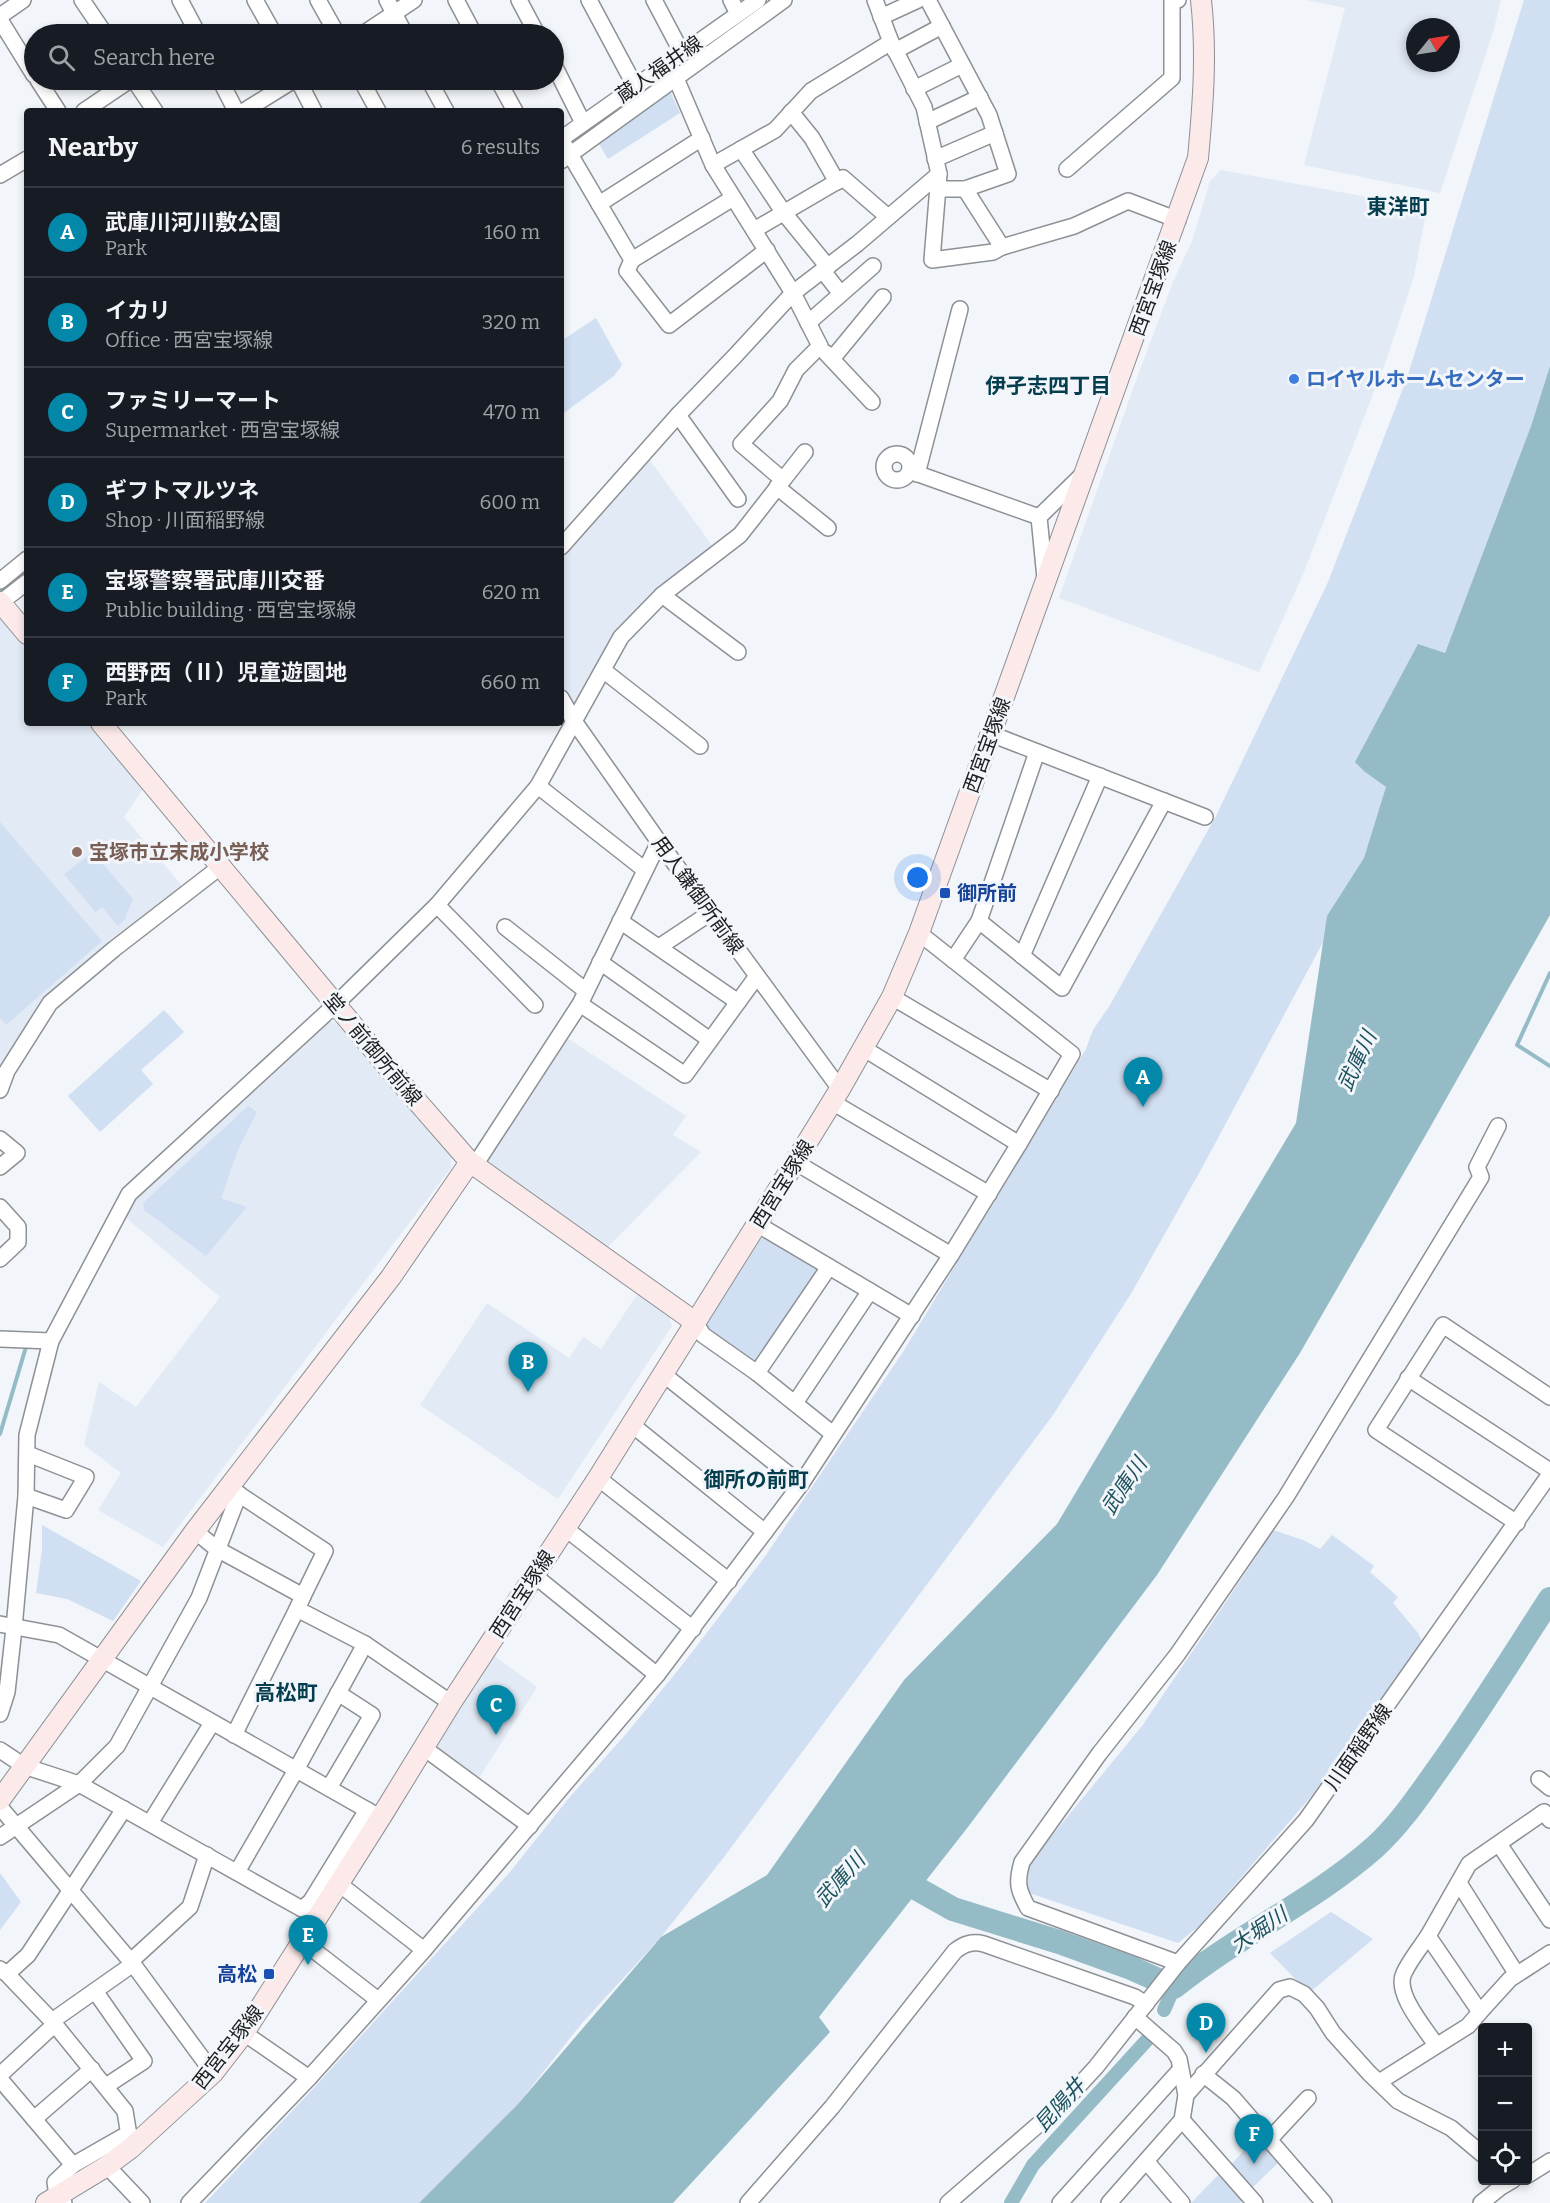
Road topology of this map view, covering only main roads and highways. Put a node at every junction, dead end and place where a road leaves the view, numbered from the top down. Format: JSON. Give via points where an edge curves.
{"nodes":[{"id":1,"x":1201,"y":0,"type":"edge"},
{"id":2,"x":0,"y":602,"type":"edge"},
{"id":3,"x":24,"y":630,"type":"edge"},
{"id":4,"x":103,"y":726,"type":"edge"},
{"id":5,"x":473,"y":1163,"type":"junction"},
{"id":6,"x":695,"y":1322,"type":"junction"},
{"id":7,"x":0,"y":1800,"type":"edge"},
{"id":8,"x":56,"y":2201,"type":"edge"}],
"edges":[{"from":1,"to":6,"type":"main road","name":"西宮宝塚線","via":[[1206,78],[1198,158],[919,933],[892,997],[836,1096]]},
{"from":2,"to":3,"type":"main road"},
{"from":4,"to":5,"type":"main road","name":"堂ノ前御所前線","via":[[335,1005]]},
{"from":5,"to":6,"type":"main road","name":"堂ノ前御所前線"},
{"from":5,"to":7,"type":"main road","via":[[234,1491],[195,1531]]},
{"from":6,"to":8,"type":"main road","name":"西宮宝塚線","via":[[424,1748],[374,1814],[338,1883],[244,2033],[213,2073],[130,2141],[107,2166]]}]}
